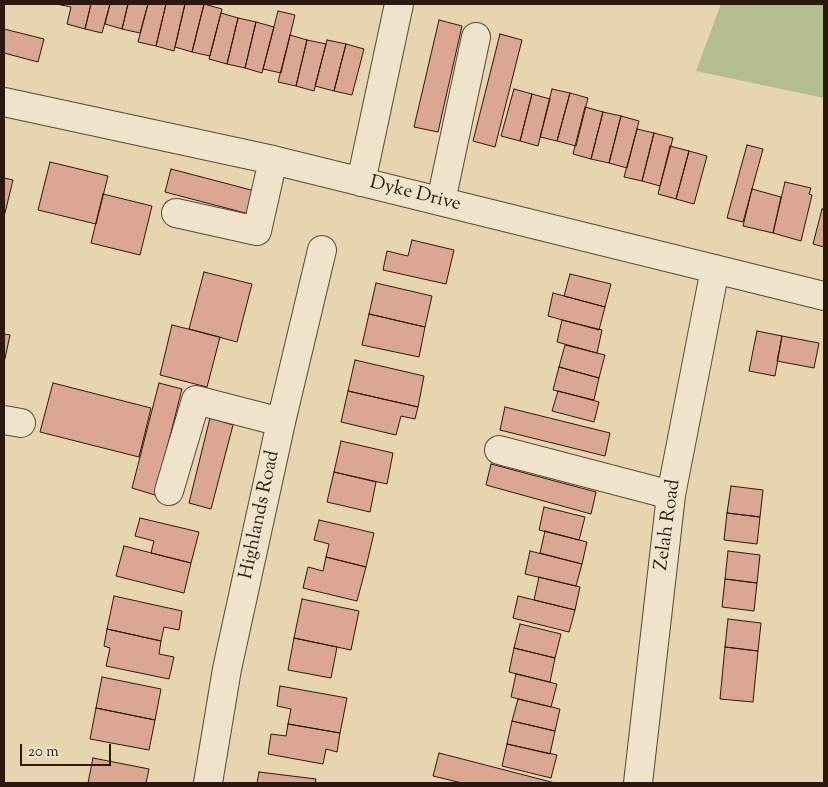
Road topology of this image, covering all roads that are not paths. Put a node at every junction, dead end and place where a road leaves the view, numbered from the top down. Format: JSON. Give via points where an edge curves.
{"nodes":[{"id":1,"x":399,"y":4,"type":"edge"},
{"id":2,"x":476,"y":37,"type":"dead end"},
{"id":3,"x":4,"y":102,"type":"edge"},
{"id":4,"x":273,"y":160,"type":"junction"},
{"id":5,"x":361,"y":182,"type":"junction"},
{"id":6,"x":441,"y":202,"type":"junction"},
{"id":7,"x":176,"y":213,"type":"dead end"},
{"id":8,"x":322,"y":250,"type":"dead end"},
{"id":9,"x":715,"y":269,"type":"junction"},
{"id":10,"x":824,"y":296,"type":"edge"},
{"id":11,"x":281,"y":422,"type":"junction"},
{"id":12,"x":499,"y":450,"type":"dead end"},
{"id":13,"x":169,"y":492,"type":"dead end"},
{"id":14,"x":671,"y":495,"type":"junction"},
{"id":15,"x":208,"y":783,"type":"edge"},
{"id":16,"x":638,"y":783,"type":"edge"}],
"edges":[{"from":1,"to":5,"type":"street"},
{"from":2,"to":6,"type":"street"},
{"from":3,"to":4,"type":"street","name":"Dyke Drive"},
{"from":4,"to":5,"type":"street","name":"Dyke Drive"},
{"from":4,"to":7,"type":"street","via":[[257,231]]},
{"from":5,"to":6,"type":"street","name":"Dyke Drive"},
{"from":6,"to":9,"type":"street","name":"Dyke Drive"},
{"from":8,"to":11,"type":"street","name":"Highlands Road"},
{"from":9,"to":10,"type":"street","name":"Dyke Drive"},
{"from":9,"to":14,"type":"street","name":"Zelah Road"},
{"from":11,"to":13,"type":"street","via":[[196,400]]},
{"from":11,"to":15,"type":"street","name":"Highlands Road","via":[[227,669]]},
{"from":12,"to":14,"type":"street"},
{"from":14,"to":16,"type":"street","name":"Zelah Road"}]}
